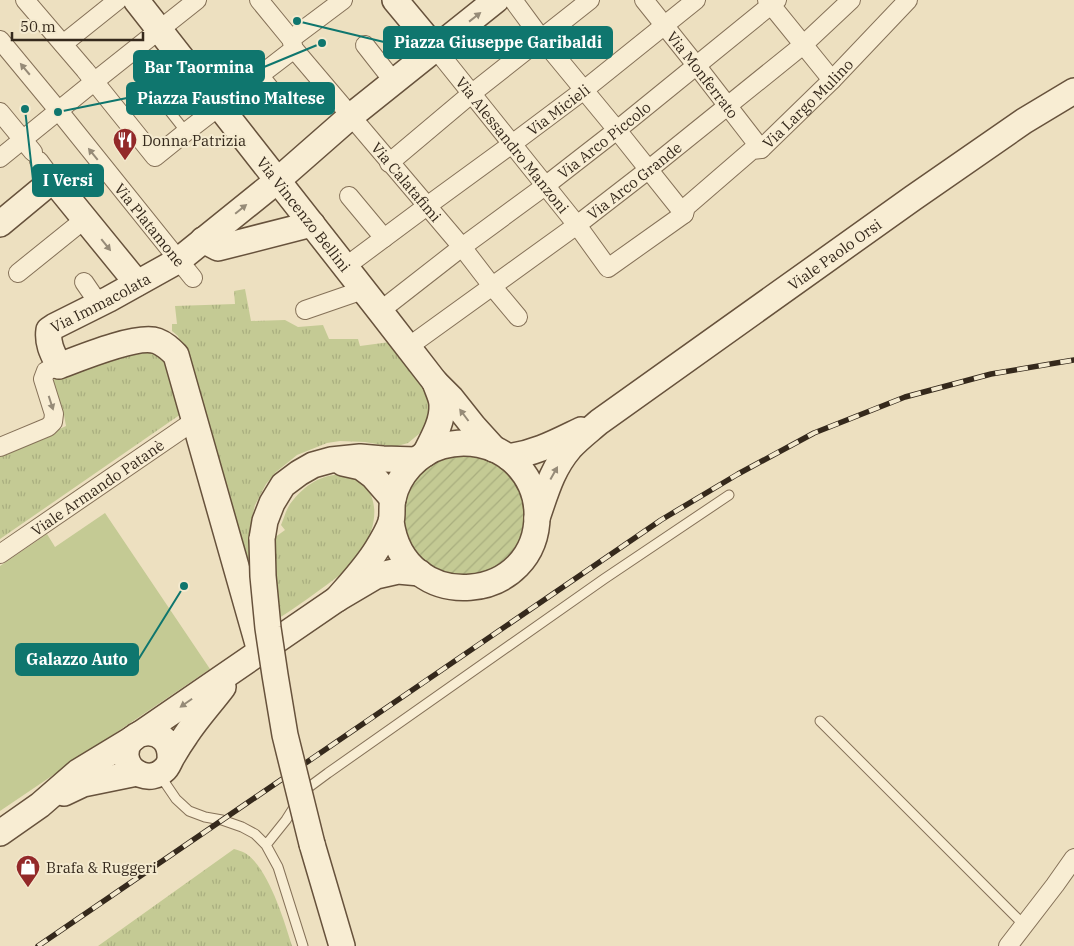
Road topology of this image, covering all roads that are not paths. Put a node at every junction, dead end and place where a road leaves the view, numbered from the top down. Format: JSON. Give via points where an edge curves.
{"nodes":[{"id":1,"x":118,"y":0,"type":"edge"},
{"id":2,"x":136,"y":0,"type":"edge"},
{"id":3,"x":197,"y":0,"type":"edge"},
{"id":4,"x":259,"y":0,"type":"edge"},
{"id":5,"x":344,"y":0,"type":"edge"},
{"id":6,"x":395,"y":0,"type":"edge"},
{"id":7,"x":496,"y":0,"type":"edge"},
{"id":8,"x":513,"y":0,"type":"edge"},
{"id":9,"x":590,"y":0,"type":"edge"},
{"id":10,"x":644,"y":0,"type":"edge"},
{"id":11,"x":696,"y":0,"type":"edge"},
{"id":12,"x":851,"y":0,"type":"edge"},
{"id":13,"x":908,"y":0,"type":"edge"},
{"id":14,"x":32,"y":2,"type":"edge"},
{"id":15,"x":771,"y":2,"type":"edge"},
{"id":16,"x":664,"y":26,"type":"junction"},
{"id":17,"x":160,"y":30,"type":"junction"},
{"id":18,"x":541,"y":38,"type":"junction"},
{"id":19,"x":0,"y":40,"type":"edge"},
{"id":20,"x":63,"y":44,"type":"junction"},
{"id":21,"x":292,"y":44,"type":"junction"},
{"id":22,"x":365,"y":45,"type":"dead end"},
{"id":23,"x":803,"y":45,"type":"junction"},
{"id":24,"x":435,"y":48,"type":"junction"},
{"id":25,"x":696,"y":65,"type":"junction"},
{"id":26,"x":259,"y":75,"type":"junction"},
{"id":27,"x":832,"y":80,"type":"junction"},
{"id":28,"x":94,"y":81,"type":"junction"},
{"id":29,"x":394,"y":82,"type":"junction"},
{"id":30,"x":584,"y":90,"type":"junction"},
{"id":31,"x":1074,"y":91,"type":"edge"},
{"id":32,"x":471,"y":94,"type":"junction"},
{"id":33,"x":164,"y":104,"type":"dead end"},
{"id":34,"x":283,"y":105,"type":"dead end"},
{"id":35,"x":727,"y":105,"type":"junction"},
{"id":36,"x":220,"y":106,"type":"junction"},
{"id":37,"x":59,"y":111,"type":"junction"},
{"id":38,"x":0,"y":112,"type":"edge"},
{"id":39,"x":351,"y":116,"type":"junction"},
{"id":40,"x":617,"y":130,"type":"junction"},
{"id":41,"x":186,"y":132,"type":"junction"},
{"id":42,"x":512,"y":144,"type":"junction"},
{"id":43,"x":761,"y":149,"type":"junction"},
{"id":44,"x":0,"y":158,"type":"edge"},
{"id":45,"x":37,"y":158,"type":"junction"},
{"id":46,"x":389,"y":162,"type":"junction"},
{"id":47,"x":648,"y":170,"type":"junction"},
{"id":48,"x":278,"y":180,"type":"junction"},
{"id":49,"x":545,"y":186,"type":"junction"},
{"id":50,"x":349,"y":196,"type":"dead end"},
{"id":51,"x":427,"y":206,"type":"junction"},
{"id":52,"x":684,"y":214,"type":"junction"},
{"id":53,"x":85,"y":219,"type":"junction"},
{"id":54,"x":0,"y":224,"type":"edge"},
{"id":55,"x":312,"y":224,"type":"junction"},
{"id":56,"x":576,"y":225,"type":"junction"},
{"id":57,"x":384,"y":238,"type":"junction"},
{"id":58,"x":203,"y":240,"type":"junction"},
{"id":59,"x":462,"y":247,"type":"junction"},
{"id":60,"x":345,"y":267,"type":"junction"},
{"id":61,"x":608,"y":268,"type":"joint"},
{"id":62,"x":186,"y":269,"type":"junction"},
{"id":63,"x":18,"y":273,"type":"dead end"},
{"id":64,"x":84,"y":282,"type":"dead end"},
{"id":65,"x":137,"y":283,"type":"junction"},
{"id":66,"x":492,"y":286,"type":"junction"},
{"id":67,"x":363,"y":290,"type":"junction"},
{"id":68,"x":99,"y":304,"type":"junction"},
{"id":69,"x":305,"y":310,"type":"dead end"},
{"id":70,"x":380,"y":311,"type":"junction"},
{"id":71,"x":518,"y":317,"type":"dead end"},
{"id":72,"x":408,"y":347,"type":"junction"},
{"id":73,"x":59,"y":366,"type":"junction"},
{"id":74,"x":435,"y":382,"type":"junction"},
{"id":75,"x":194,"y":421,"type":"junction"},
{"id":76,"x":599,"y":422,"type":"junction"},
{"id":77,"x":0,"y":447,"type":"edge"},
{"id":78,"x":501,"y":453,"type":"junction"},
{"id":79,"x":420,"y":457,"type":"junction"},
{"id":80,"x":331,"y":460,"type":"junction"},
{"id":81,"x":729,"y":495,"type":"dead end"},
{"id":82,"x":392,"y":510,"type":"junction"},
{"id":83,"x":537,"y":518,"type":"junction"},
{"id":84,"x":0,"y":554,"type":"edge"},
{"id":85,"x":420,"y":573,"type":"junction"},
{"id":86,"x":338,"y":599,"type":"junction"},
{"id":87,"x":260,"y":651,"type":"junction"},
{"id":88,"x":241,"y":665,"type":"junction"},
{"id":89,"x":820,"y":721,"type":"dead end"},
{"id":90,"x":137,"y":736,"type":"junction"},
{"id":91,"x":155,"y":769,"type":"junction"},
{"id":92,"x":40,"y":805,"type":"junction"},
{"id":93,"x":0,"y":832,"type":"edge"},
{"id":94,"x":266,"y":845,"type":"junction"},
{"id":95,"x":1074,"y":858,"type":"edge"},
{"id":96,"x":1024,"y":925,"type":"junction"},
{"id":97,"x":303,"y":946,"type":"edge"},
{"id":98,"x":342,"y":946,"type":"edge"},
{"id":99,"x":1008,"y":946,"type":"edge"}],
"edges":[{"from":1,"to":20,"type":"street"},
{"from":2,"to":17,"type":"main road","name":"Via Vincenzo Bellini"},
{"from":3,"to":17,"type":"street"},
{"from":4,"to":21,"type":"street","name":"Via Calatafimi"},
{"from":5,"to":21,"type":"street"},
{"from":6,"to":24,"type":"main road","name":"Via Alessandro Manzoni"},
{"from":24,"to":7,"type":"main road","name":"Via Immacolata","one_way":true},
{"from":8,"to":18,"type":"street"},
{"from":9,"to":18,"type":"street"},
{"from":10,"to":16,"type":"street","name":"Via Monferrato"},
{"from":11,"to":16,"type":"street","name":"Via Micieli"},
{"from":12,"to":23,"type":"street","name":"Via Arco Grande"},
{"from":13,"to":27,"type":"street","name":"Via Largo Mulino"},
{"from":14,"to":20,"type":"street"},
{"from":15,"to":23,"type":"street"},
{"from":15,"to":25,"type":"street","name":"Via Arco Piccolo"},
{"from":16,"to":25,"type":"street","name":"Via Monferrato"},
{"from":16,"to":30,"type":"street","name":"Via Micieli"},
{"from":17,"to":28,"type":"street"},
{"from":17,"to":36,"type":"main road","name":"Via Vincenzo Bellini"},
{"from":18,"to":30,"type":"street"},
{"from":18,"to":32,"type":"street"},
{"from":37,"to":19,"type":"street","name":"Via Platamone","one_way":true},
{"from":20,"to":28,"type":"street"},
{"from":21,"to":26,"type":"street"},
{"from":21,"to":39,"type":"street","name":"Via Calatafimi"},
{"from":22,"to":29,"type":"street"},
{"from":23,"to":27,"type":"street"},
{"from":23,"to":35,"type":"street","name":"Via Arco Grande"},
{"from":24,"to":29,"type":"main road","name":"Via Immacolata"},
{"from":24,"to":32,"type":"street","name":"Via Alessandro Manzoni"},
{"from":25,"to":35,"type":"street","name":"Via Monferrato"},
{"from":25,"to":40,"type":"street","name":"Via Arco Piccolo"},
{"from":26,"to":34,"type":"street"},
{"from":26,"to":36,"type":"street"},
{"from":27,"to":43,"type":"street","name":"Via Largo Mulino"},
{"from":28,"to":37,"type":"street"},
{"from":28,"to":41,"type":"street","via":[[155,157]]},
{"from":29,"to":39,"type":"main road","name":"Via Immacolata"},
{"from":30,"to":40,"type":"street"},
{"from":30,"to":42,"type":"street","name":"Via Micieli"},
{"from":31,"to":76,"type":"main road","name":"Viale Paolo Orsi","via":[[1024,121]]},
{"from":32,"to":42,"type":"street","name":"Via Alessandro Manzoni"},
{"from":32,"to":46,"type":"street"},
{"from":33,"to":41,"type":"lane"},
{"from":35,"to":43,"type":"street","name":"Via Monferrato"},
{"from":35,"to":47,"type":"street","name":"Via Arco Grande"},
{"from":36,"to":41,"type":"street"},
{"from":36,"to":48,"type":"main road","name":"Via Vincenzo Bellini"},
{"from":37,"to":45,"type":"street"},
{"from":62,"to":37,"type":"street","name":"Via Platamone","one_way":true},
{"from":38,"to":45,"type":"street"},
{"from":39,"to":46,"type":"street","name":"Via Calatafimi"},
{"from":39,"to":48,"type":"main road","name":"Via Immacolata"},
{"from":40,"to":47,"type":"street"},
{"from":40,"to":49,"type":"street","name":"Via Arco Piccolo"},
{"from":42,"to":49,"type":"street","name":"Via Alessandro Manzoni"},
{"from":42,"to":51,"type":"street","name":"Via Micieli"},
{"from":43,"to":52,"type":"street","name":"Via Largo Mulino","via":[[752,150],[686,207]]},
{"from":44,"to":45,"type":"street"},
{"from":45,"to":53,"type":"main road"},
{"from":45,"to":54,"type":"main road"},
{"from":46,"to":51,"type":"street","name":"Via Calatafimi"},
{"from":47,"to":52,"type":"street"},
{"from":47,"to":56,"type":"street","name":"Via Arco Grande"},
{"from":48,"to":55,"type":"main road","name":"Via Vincenzo Bellini"},
{"from":58,"to":48,"type":"main road","name":"Via Immacolata","one_way":true},
{"from":49,"to":56,"type":"street","name":"Via Alessandro Manzoni"},
{"from":49,"to":59,"type":"street","name":"Via Arco Piccolo"},
{"from":50,"to":57,"type":"street"},
{"from":51,"to":57,"type":"street","name":"Via Micieli"},
{"from":51,"to":59,"type":"street","name":"Via Calatafimi"},
{"from":52,"to":61,"type":"street","name":"Via Largo Mulino"},
{"from":53,"to":63,"type":"street"},
{"from":53,"to":65,"type":"main road","one_way":true},
{"from":55,"to":58,"type":"main road","via":[[218,248]]},
{"from":55,"to":60,"type":"main road","name":"Via Vincenzo Bellini"},
{"from":56,"to":61,"type":"street","name":"Via Alessandro Manzoni"},
{"from":56,"to":66,"type":"street","name":"Via Arco Grande"},
{"from":57,"to":60,"type":"street","name":"Via Micieli"},
{"from":58,"to":62,"type":"main road","name":"Via Immacolata"},
{"from":59,"to":66,"type":"street","name":"Via Calatafimi"},
{"from":59,"to":70,"type":"street","name":"Via Arco Piccolo"},
{"from":60,"to":67,"type":"main road","name":"Via Vincenzo Bellini"},
{"from":62,"to":65,"type":"main road","name":"Via Immacolata"},
{"from":64,"to":68,"type":"street"},
{"from":65,"to":68,"type":"main road","name":"Via Immacolata"},
{"from":66,"to":71,"type":"street","name":"Via Calatafimi"},
{"from":66,"to":72,"type":"street","name":"Via Arco Grande"},
{"from":67,"to":69,"type":"street"},
{"from":67,"to":70,"type":"main road","name":"Via Vincenzo Bellini"},
{"from":68,"to":73,"type":"main road","name":"Via Immacolata","via":[[50,330],[50,348]]},
{"from":70,"to":72,"type":"main road","name":"Via Vincenzo Bellini"},
{"from":72,"to":74,"type":"main road","name":"Via Vincenzo Bellini"},
{"from":73,"to":75,"type":"main road","via":[[117,345],[157,341],[176,355]]},
{"from":73,"to":77,"type":"street","one_way":true,"via":[[46,371],[43,379],[54,414],[53,422]]},
{"from":78,"to":74,"type":"main road","name":"Via Vincenzo Bellini","one_way":true,"via":[[474,428]]},
{"from":74,"to":79,"type":"main road","via":[[442,405],[440,418],[435,434]]},
{"from":75,"to":84,"type":"street","name":"Viale Armando Patanè"},
{"from":75,"to":87,"type":"main road"},
{"from":76,"to":78,"type":"main road","via":[[540,450],[523,455]]},
{"from":83,"to":76,"type":"main road","one_way":true,"via":[[558,465]]},
{"from":78,"to":79,"type":"main road","via":[[476,444],[459,443],[441,446]]},
{"from":78,"to":83,"type":"main road","via":[[516,465],[530,484]]},
{"from":79,"to":80,"type":"main road"},
{"from":79,"to":82,"type":"main road","via":[[401,478]]},
{"from":80,"to":82,"type":"main road","via":[[361,467],[373,476]]},
{"from":80,"to":98,"type":"main road","bridge":true,"via":[[313,465],[283,485],[272,503],[262,538],[268,628],[285,735]]},
{"from":81,"to":94,"type":"lane","via":[[305,790]]},
{"from":82,"to":85,"type":"main road","via":[[394,536],[400,550]]},
{"from":82,"to":86,"type":"main road","via":[[377,549]]},
{"from":83,"to":85,"type":"main road","via":[[534,537],[525,555],[512,570],[495,581],[476,587],[456,588],[437,583]]},
{"from":85,"to":86,"type":"main road","via":[[398,571],[376,576]]},
{"from":86,"to":87,"type":"main road"},
{"from":87,"to":88,"type":"main road"},
{"from":88,"to":90,"type":"main road","one_way":true},
{"from":88,"to":91,"type":"main road"},
{"from":89,"to":96,"type":"lane"},
{"from":90,"to":91,"type":"main road","via":[[127,750],[128,763],[132,769]]},
{"from":90,"to":91,"type":"main road","via":[[153,733],[169,746],[171,753]]},
{"from":90,"to":92,"type":"main road","via":[[78,772]]},
{"from":91,"to":92,"type":"main road","via":[[83,784]]},
{"from":91,"to":94,"type":"lane","via":[[176,799],[189,811],[242,827]]},
{"from":92,"to":93,"type":"main road"},
{"from":94,"to":97,"type":"lane","via":[[278,867]]},
{"from":95,"to":96,"type":"street"},
{"from":96,"to":99,"type":"street"}]}
